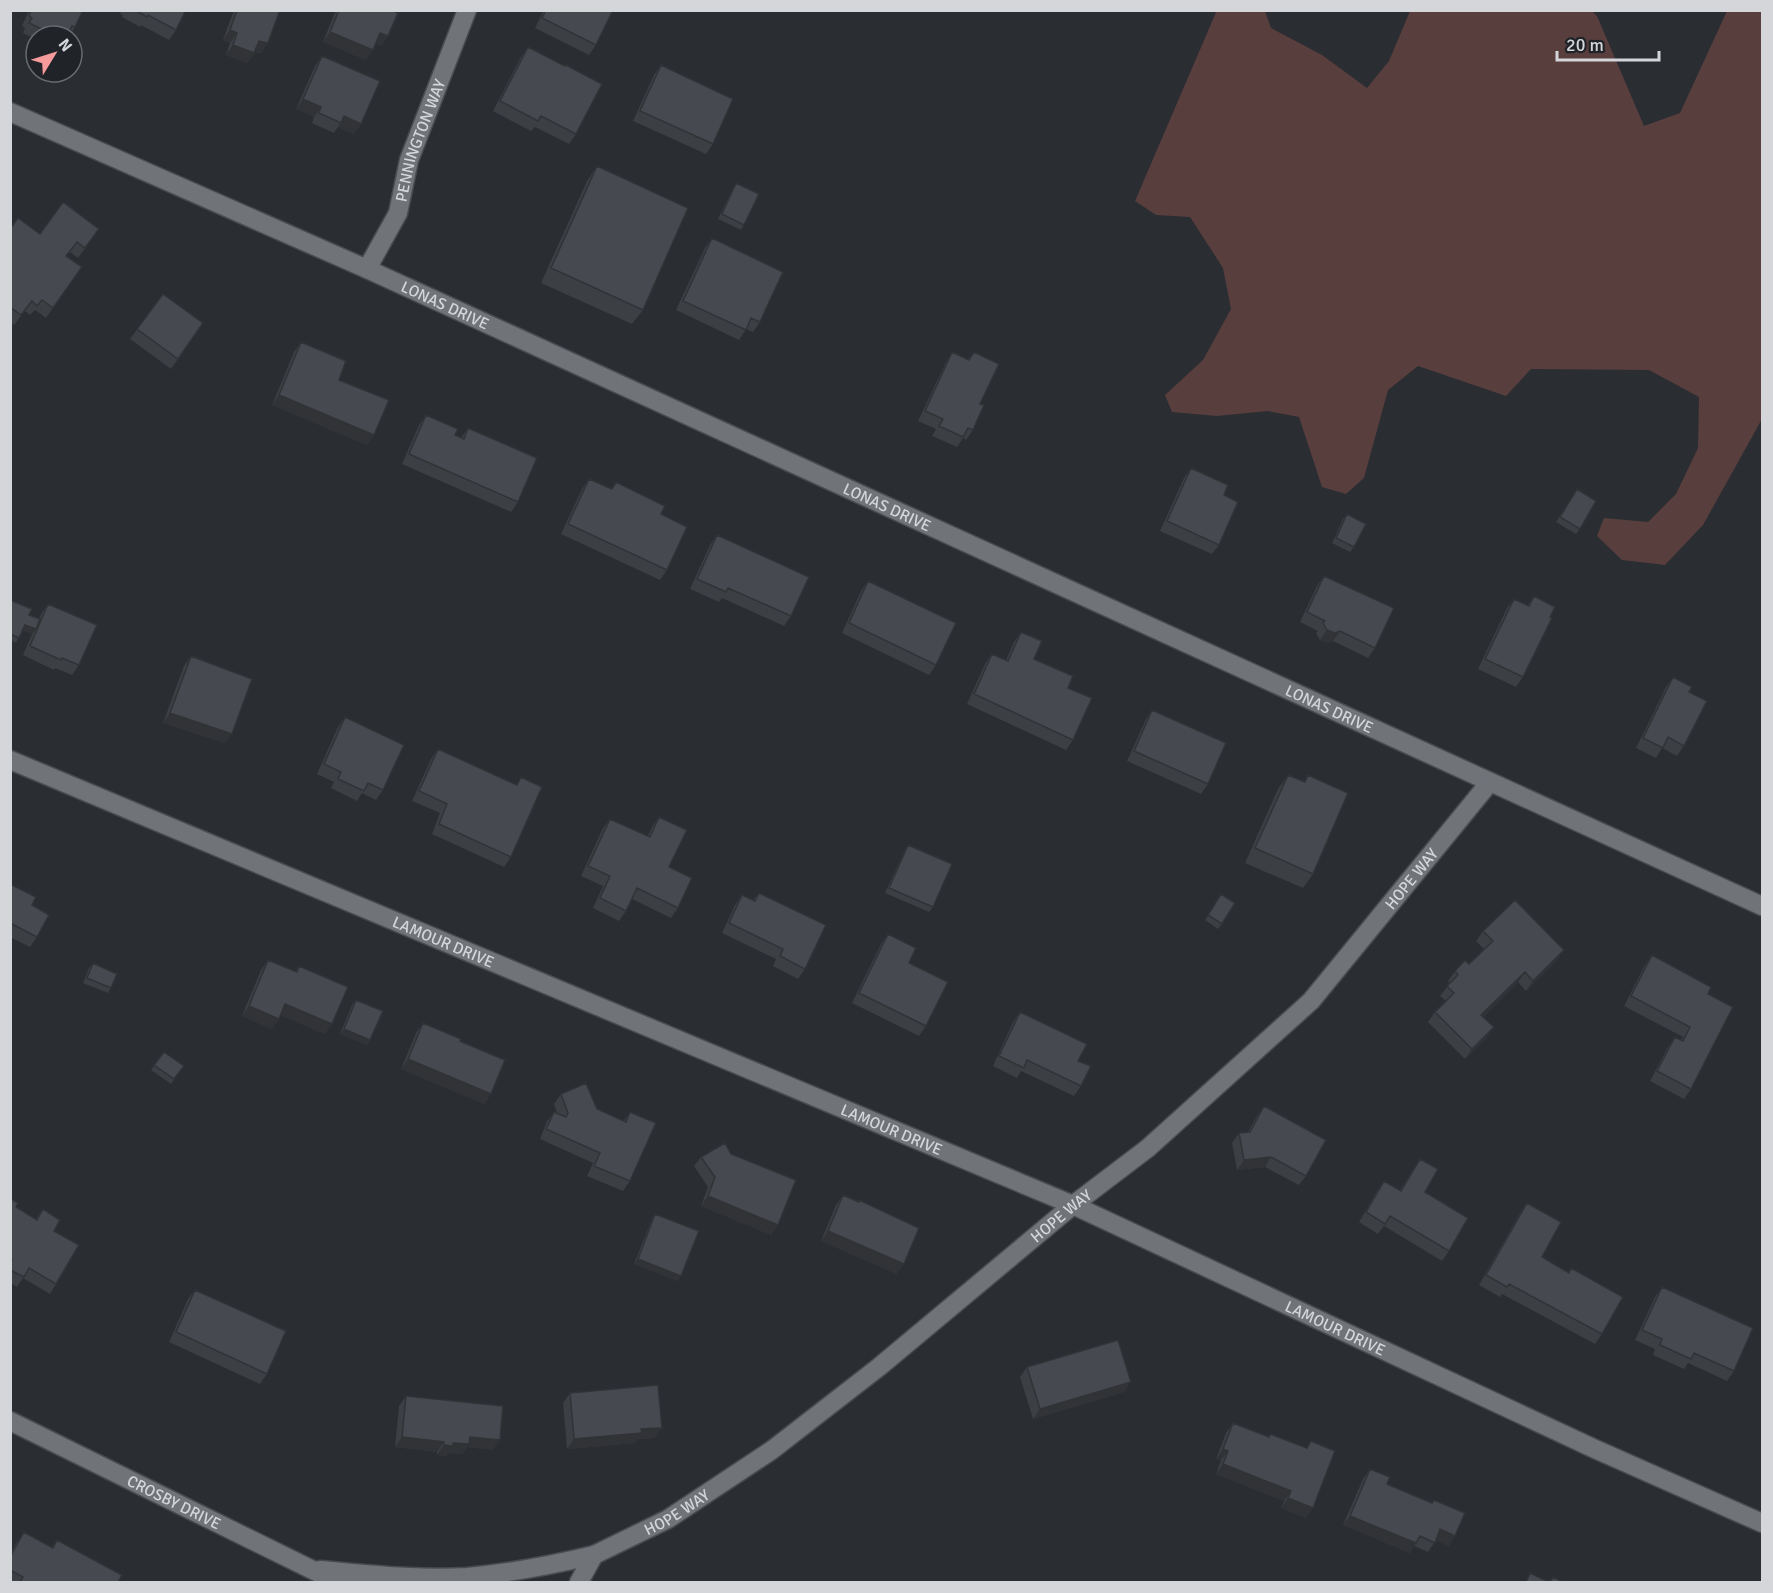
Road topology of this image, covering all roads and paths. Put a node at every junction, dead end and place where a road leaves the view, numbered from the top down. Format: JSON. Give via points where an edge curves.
{"nodes":[{"id":1,"x":467,"y":10,"type":"edge"},
{"id":2,"x":10,"y":112,"type":"edge"},
{"id":3,"x":367,"y":269,"type":"junction"},
{"id":4,"x":10,"y":760,"type":"edge"},
{"id":5,"x":1490,"y":782,"type":"junction"},
{"id":6,"x":1762,"y":906,"type":"edge"},
{"id":7,"x":1073,"y":1205,"type":"junction"},
{"id":8,"x":10,"y":1421,"type":"edge"},
{"id":9,"x":1762,"y":1523,"type":"edge"},
{"id":10,"x":594,"y":1555,"type":"junction"},
{"id":11,"x":312,"y":1570,"type":"junction"},
{"id":12,"x":337,"y":1582,"type":"edge"},
{"id":13,"x":579,"y":1582,"type":"edge"}],
"edges":[{"from":1,"to":3,"type":"street","name":"PENNINGTON WAY","via":[[409,160],[398,213]]},
{"from":2,"to":3,"type":"street","name":"LONAS DRIVE"},
{"from":3,"to":5,"type":"street","name":"LONAS DRIVE"},
{"from":4,"to":7,"type":"street","name":"LAMOUR DRIVE"},
{"from":5,"to":6,"type":"street","name":"LONAS DRIVE"},
{"from":5,"to":7,"type":"street","name":"HOPE WAY","via":[[1311,1001],[1148,1148]]},
{"from":7,"to":9,"type":"street","name":"LAMOUR DRIVE"},
{"from":7,"to":10,"type":"street","name":"HOPE WAY","via":[[879,1367],[772,1450],[668,1520]]},
{"from":8,"to":11,"type":"street","name":"CROSBY DRIVE"},
{"from":10,"to":11,"type":"street","name":"HOPE WAY","via":[[538,1568],[465,1577]]},
{"from":10,"to":13,"type":"street"},
{"from":11,"to":12,"type":"street","name":"CROSBY DRIVE"}]}
